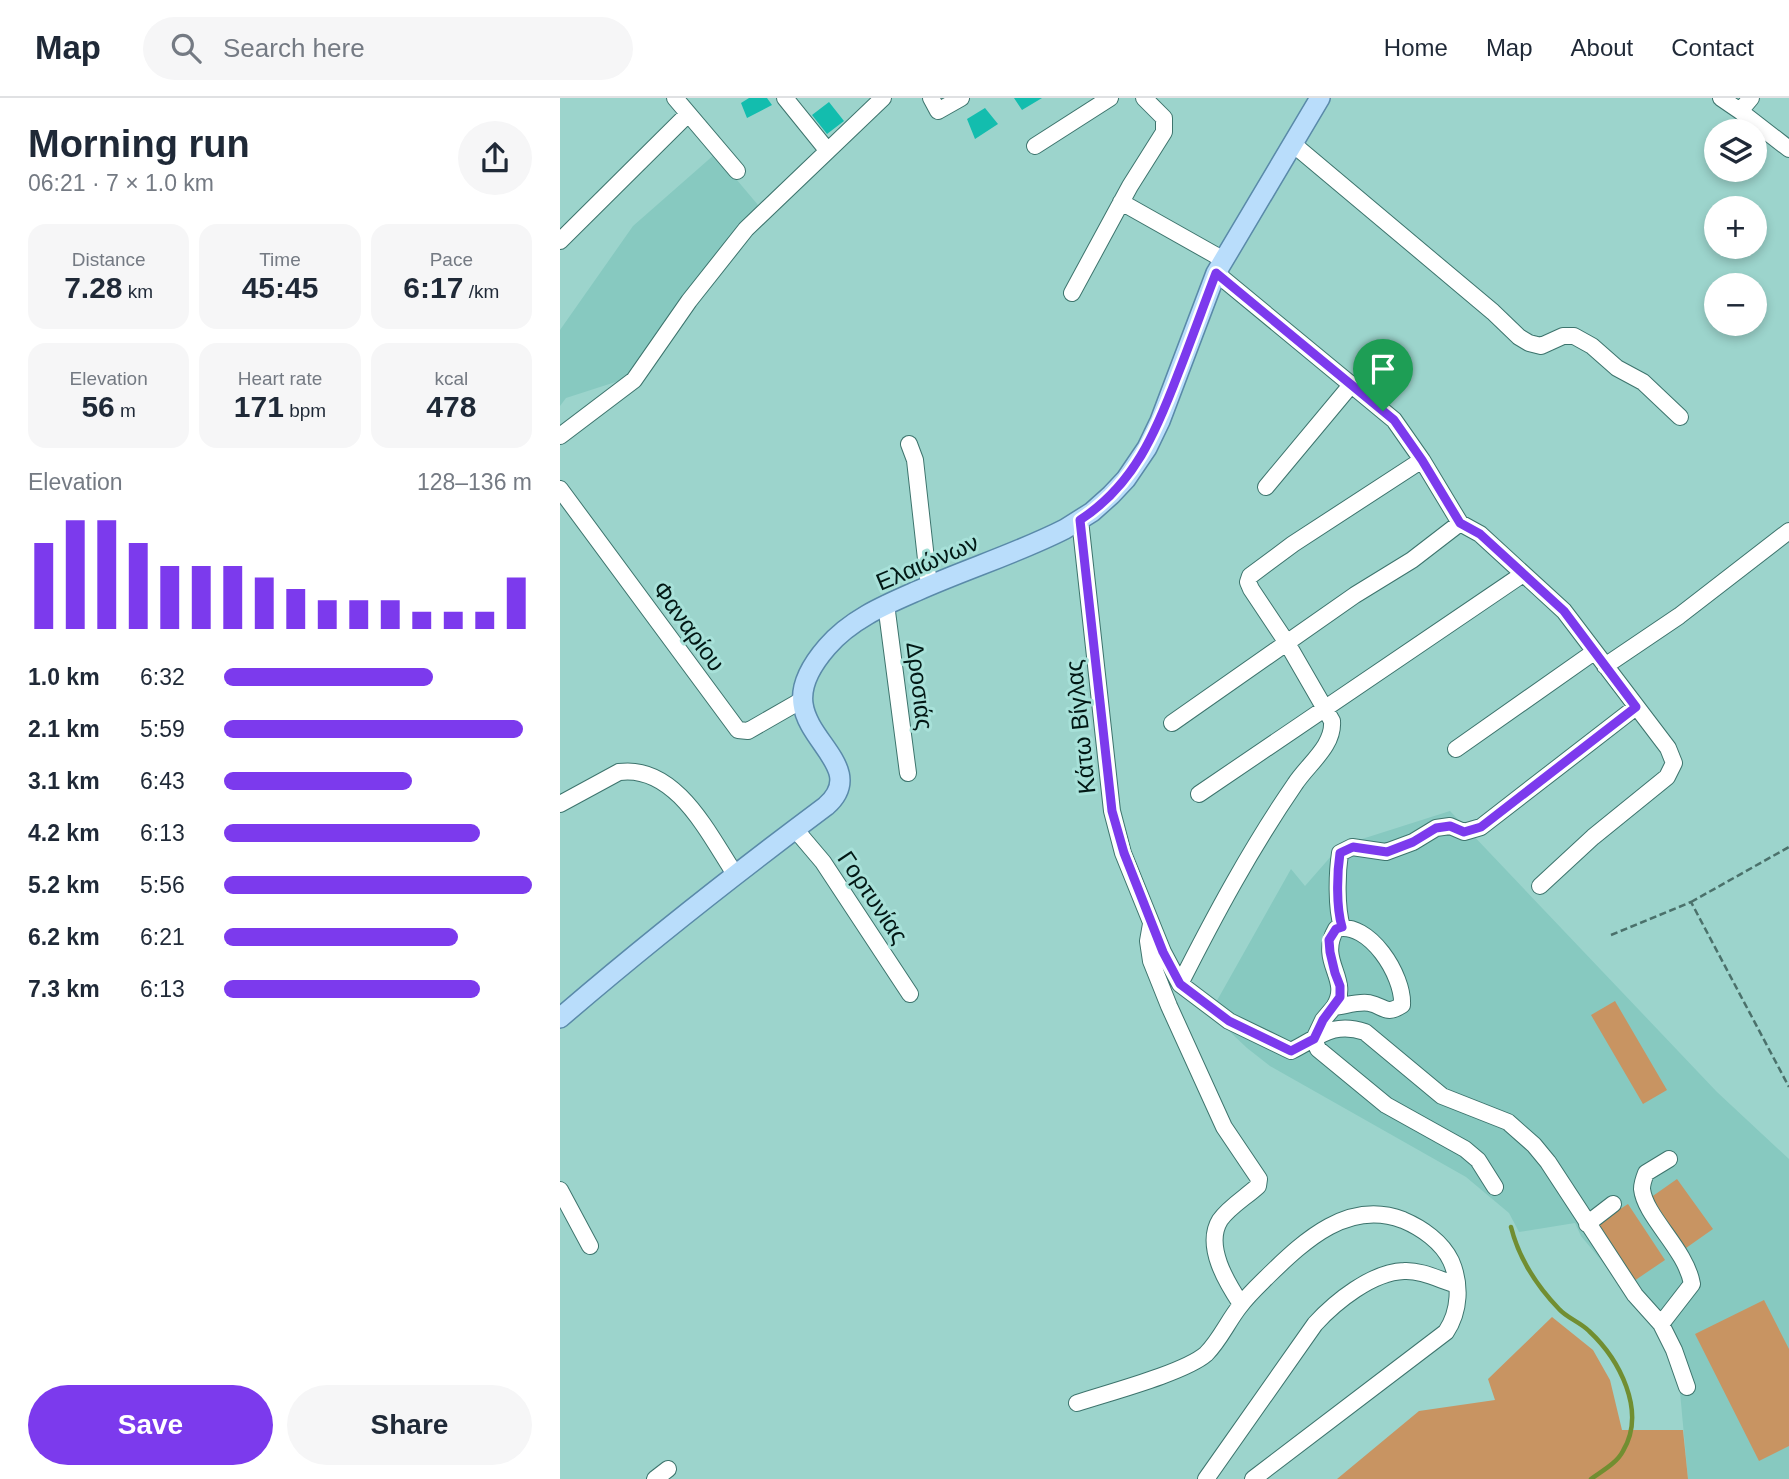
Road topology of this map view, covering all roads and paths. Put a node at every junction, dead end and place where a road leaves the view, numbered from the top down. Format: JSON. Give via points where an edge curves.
{"nodes":[{"id":1,"x":675,"y":98,"type":"edge"},
{"id":2,"x":785,"y":98,"type":"edge"},
{"id":3,"x":883,"y":98,"type":"edge"},
{"id":4,"x":931,"y":98,"type":"edge"},
{"id":5,"x":961,"y":98,"type":"edge"},
{"id":6,"x":1110,"y":98,"type":"edge"},
{"id":7,"x":1144,"y":98,"type":"edge"},
{"id":8,"x":1320,"y":98,"type":"edge"},
{"id":9,"x":1721,"y":98,"type":"edge"},
{"id":10,"x":1751,"y":98,"type":"edge"},
{"id":11,"x":1740,"y":111,"type":"junction"},
{"id":12,"x":688,"y":114,"type":"junction"},
{"id":13,"x":1293,"y":144,"type":"junction"},
{"id":14,"x":1035,"y":146,"type":"dead end"},
{"id":15,"x":1789,"y":149,"type":"edge"},
{"id":16,"x":827,"y":150,"type":"junction"},
{"id":17,"x":737,"y":171,"type":"dead end"},
{"id":18,"x":1121,"y":202,"type":"junction"},
{"id":19,"x":560,"y":241,"type":"edge"},
{"id":20,"x":1220,"y":267,"type":"junction"},
{"id":21,"x":1072,"y":293,"type":"dead end"},
{"id":22,"x":1351,"y":385,"type":"junction"},
{"id":23,"x":1680,"y":418,"type":"dead end"},
{"id":24,"x":560,"y":436,"type":"edge"},
{"id":25,"x":909,"y":444,"type":"dead end"},
{"id":26,"x":1422,"y":460,"type":"junction"},
{"id":27,"x":1266,"y":487,"type":"dead end"},
{"id":28,"x":560,"y":489,"type":"edge"},
{"id":29,"x":1080,"y":520,"type":"junction"},
{"id":30,"x":1460,"y":523,"type":"junction"},
{"id":31,"x":1789,"y":531,"type":"edge"},
{"id":32,"x":1523,"y":574,"type":"junction"},
{"id":33,"x":929,"y":586,"type":"junction"},
{"id":34,"x":886,"y":604,"type":"junction"},
{"id":35,"x":1287,"y":643,"type":"junction"},
{"id":36,"x":1594,"y":652,"type":"junction"},
{"id":37,"x":1605,"y":666,"type":"junction"},
{"id":38,"x":802,"y":700,"type":"junction"},
{"id":39,"x":1636,"y":707,"type":"junction"},
{"id":40,"x":1324,"y":708,"type":"junction"},
{"id":41,"x":1172,"y":723,"type":"dead end"},
{"id":42,"x":1456,"y":749,"type":"dead end"},
{"id":43,"x":908,"y":773,"type":"dead end"},
{"id":44,"x":1199,"y":794,"type":"dead end"},
{"id":45,"x":560,"y":804,"type":"edge"},
{"id":46,"x":795,"y":828,"type":"junction"},
{"id":47,"x":1789,"y":847,"type":"edge"},
{"id":48,"x":735,"y":874,"type":"junction"},
{"id":49,"x":1540,"y":886,"type":"dead end"},
{"id":50,"x":1691,"y":901,"type":"junction"},
{"id":51,"x":1151,"y":922,"type":"junction"},
{"id":52,"x":1342,"y":927,"type":"junction"},
{"id":53,"x":1611,"y":935,"type":"dead end"},
{"id":54,"x":1180,"y":984,"type":"junction"},
{"id":55,"x":910,"y":993,"type":"dead end"},
{"id":56,"x":1334,"y":1007,"type":"junction"},
{"id":57,"x":560,"y":1018,"type":"edge"},
{"id":58,"x":1314,"y":1039,"type":"junction"},
{"id":59,"x":1789,"y":1087,"type":"edge"},
{"id":60,"x":1669,"y":1160,"type":"dead end"},
{"id":61,"x":1495,"y":1187,"type":"dead end"},
{"id":62,"x":560,"y":1190,"type":"edge"},
{"id":63,"x":1613,"y":1205,"type":"dead end"},
{"id":64,"x":1587,"y":1224,"type":"junction"},
{"id":65,"x":590,"y":1246,"type":"dead end"},
{"id":66,"x":1457,"y":1285,"type":"junction"},
{"id":67,"x":1241,"y":1304,"type":"junction"},
{"id":68,"x":1661,"y":1324,"type":"junction"},
{"id":69,"x":1687,"y":1387,"type":"dead end"},
{"id":70,"x":1077,"y":1403,"type":"dead end"},
{"id":71,"x":1206,"y":1479,"type":"edge"},
{"id":72,"x":1253,"y":1479,"type":"edge"}],
"edges":[{"from":1,"to":12,"type":"street"},
{"from":2,"to":16,"type":"street"},
{"from":3,"to":16,"type":"street"},
{"from":4,"to":5,"type":"street","via":[[937,111]]},
{"from":6,"to":14,"type":"street"},
{"from":7,"to":18,"type":"street","via":[[1166,126]]},
{"from":8,"to":13,"type":"main road","name":"Ελαιώνων"},
{"from":9,"to":11,"type":"street"},
{"from":10,"to":11,"type":"street"},
{"from":11,"to":15,"type":"street"},
{"from":12,"to":17,"type":"street"},
{"from":12,"to":19,"type":"street"},
{"from":13,"to":20,"type":"main road","name":"Ελαιώνων"},
{"from":13,"to":23,"type":"street","via":[[1519,337],[1541,346],[1574,336],[1643,382]]},
{"from":16,"to":24,"type":"street","via":[[746,229],[634,380]]},
{"from":18,"to":20,"type":"street"},
{"from":18,"to":21,"type":"street"},
{"from":20,"to":22,"type":"street"},
{"from":20,"to":29,"type":"main road","name":"Ελαιώνων","via":[[1147,448],[1119,488]]},
{"from":22,"to":26,"type":"street","via":[[1394,420]]},
{"from":22,"to":27,"type":"street"},
{"from":25,"to":33,"type":"street","via":[[915,460]]},
{"from":26,"to":30,"type":"street"},
{"from":26,"to":35,"type":"street","via":[[1250,576],[1251,589]]},
{"from":28,"to":38,"type":"street","name":"Φαναρίου","via":[[739,732]]},
{"from":29,"to":33,"type":"main road","name":"Ελαιώνων"},
{"from":29,"to":51,"type":"street","name":"Κάτω Βίγλας","via":[[1112,811]]},
{"from":30,"to":32,"type":"street","via":[[1480,534]]},
{"from":30,"to":35,"type":"street"},
{"from":31,"to":37,"type":"street"},
{"from":32,"to":36,"type":"street","via":[[1564,611]]},
{"from":32,"to":40,"type":"street"},
{"from":33,"to":34,"type":"main road","name":"Ελαιώνων"},
{"from":34,"to":38,"type":"main road","name":"Ελαιώνων","via":[[827,647],[808,676]]},
{"from":34,"to":43,"type":"street","name":"Δροσιάς"},
{"from":35,"to":40,"type":"street"},
{"from":35,"to":41,"type":"street"},
{"from":36,"to":37,"type":"street"},
{"from":36,"to":42,"type":"street"},
{"from":37,"to":39,"type":"street"},
{"from":38,"to":46,"type":"main road","via":[[813,731],[842,779],[833,800]]},
{"from":39,"to":49,"type":"street","via":[[1668,748],[1674,763],[1667,777]]},
{"from":39,"to":52,"type":"street","via":[[1481,827],[1464,832],[1450,826],[1436,828],[1387,852],[1353,847],[1340,853]]},
{"from":40,"to":44,"type":"street"},
{"from":40,"to":54,"type":"street","via":[[1332,721],[1328,741],[1263,832],[1220,903]]},
{"from":45,"to":48,"type":"street","via":[[619,772],[652,778],[688,803]]},
{"from":46,"to":48,"type":"main road"},
{"from":46,"to":55,"type":"street","name":"Γορτυνίας","via":[[823,862]]},
{"from":47,"to":50,"type":"path"},
{"from":48,"to":57,"type":"main road"},
{"from":50,"to":53,"type":"path"},
{"from":50,"to":59,"type":"path"},
{"from":51,"to":54,"type":"street","name":"Κάτω Βίγλας"},
{"from":51,"to":67,"type":"street","via":[[1149,951],[1169,1006],[1224,1128],[1259,1179],[1258,1186],[1221,1220],[1215,1237],[1226,1280]]},
{"from":52,"to":56,"type":"street","via":[[1329,940],[1340,986]]},
{"from":52,"to":56,"type":"street","via":[[1368,938],[1396,972],[1402,1005],[1393,1010],[1369,1003]]},
{"from":54,"to":58,"type":"street","via":[[1229,1021],[1291,1051]]},
{"from":56,"to":58,"type":"street"},
{"from":58,"to":61,"type":"street","via":[[1318,1049],[1386,1105],[1465,1149]]},
{"from":58,"to":64,"type":"street","via":[[1334,1027],[1365,1032],[1441,1096],[1508,1122],[1548,1162]]},
{"from":60,"to":68,"type":"street","via":[[1646,1172],[1642,1191],[1689,1269],[1692,1284]]},
{"from":62,"to":65,"type":"street"},
{"from":63,"to":64,"type":"street"},
{"from":64,"to":68,"type":"street","via":[[1635,1295]]},
{"from":66,"to":67,"type":"street","via":[[1450,1258],[1433,1238],[1396,1217],[1371,1214],[1328,1226],[1288,1257]]},
{"from":66,"to":71,"type":"street","via":[[1405,1271],[1371,1281],[1337,1301],[1308,1333]]},
{"from":66,"to":72,"type":"street","via":[[1457,1305],[1446,1332]]},
{"from":67,"to":70,"type":"street","via":[[1215,1343],[1195,1361]]},
{"from":68,"to":69,"type":"street"}]}
